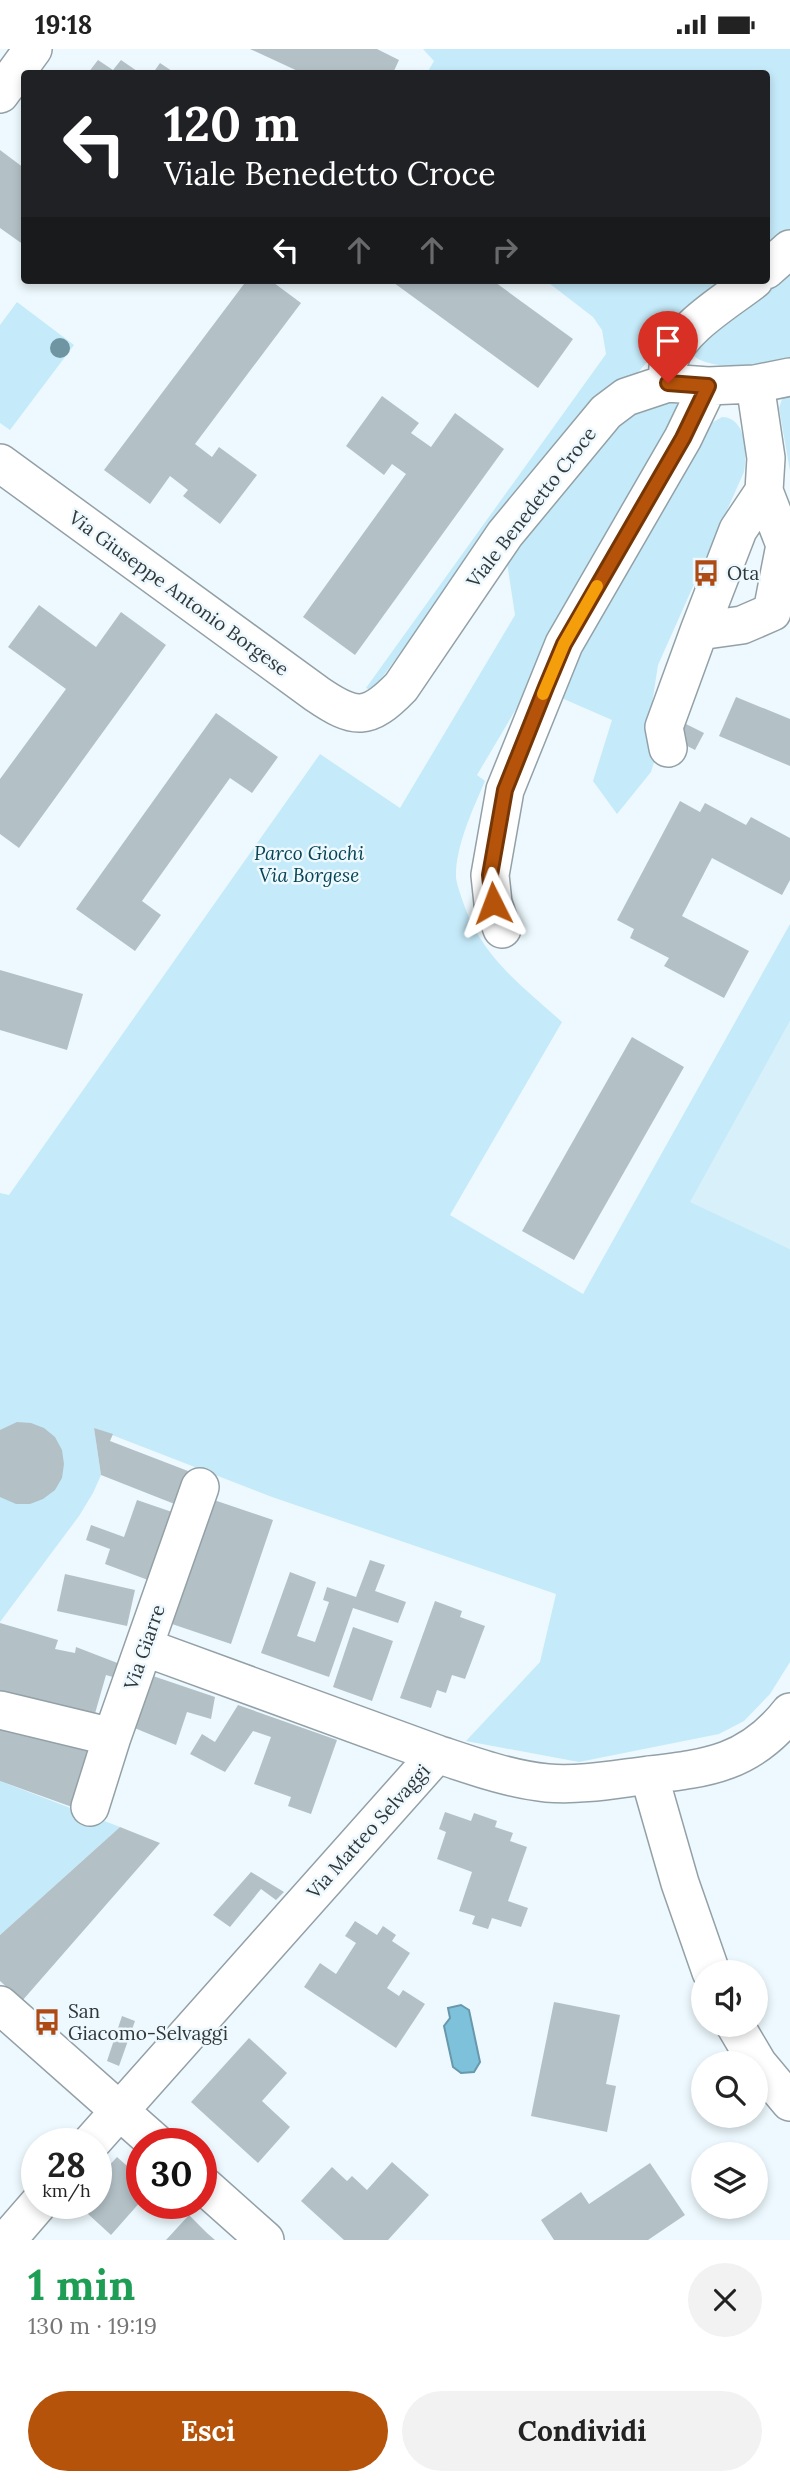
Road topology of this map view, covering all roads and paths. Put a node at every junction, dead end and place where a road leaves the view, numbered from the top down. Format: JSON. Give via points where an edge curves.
{"nodes":[{"id":1,"x":33,"y":49,"type":"edge"},
{"id":2,"x":0,"y":94,"type":"edge"},
{"id":3,"x":790,"y":249,"type":"edge"},
{"id":4,"x":770,"y":266,"type":"edge"},
{"id":5,"x":749,"y":284,"type":"edge"},
{"id":6,"x":790,"y":377,"type":"edge"},
{"id":7,"x":668,"y":383,"type":"junction"},
{"id":8,"x":754,"y":384,"type":"junction"},
{"id":9,"x":708,"y":386,"type":"junction"},
{"id":10,"x":0,"y":463,"type":"edge"},
{"id":11,"x":764,"y":491,"type":"junction"},
{"id":12,"x":787,"y":535,"type":"edge"},
{"id":13,"x":699,"y":631,"type":"junction"},
{"id":14,"x":361,"y":713,"type":"joint"},
{"id":15,"x":668,"y":748,"type":"dead end"},
{"id":16,"x":502,"y":929,"type":"dead end"},
{"id":17,"x":200,"y":1487,"type":"dead end"},
{"id":18,"x":144,"y":1647,"type":"junction"},
{"id":19,"x":0,"y":1710,"type":"edge"},
{"id":20,"x":790,"y":1712,"type":"edge"},
{"id":21,"x":112,"y":1737,"type":"junction"},
{"id":22,"x":437,"y":1754,"type":"junction"},
{"id":23,"x":649,"y":1775,"type":"junction"},
{"id":24,"x":90,"y":1807,"type":"dead end"},
{"id":25,"x":707,"y":1960,"type":"edge"},
{"id":26,"x":0,"y":2005,"type":"edge"},
{"id":27,"x":742,"y":2037,"type":"edge"},
{"id":28,"x":790,"y":2102,"type":"edge"},
{"id":29,"x":119,"y":2109,"type":"junction"},
{"id":30,"x":103,"y":2128,"type":"edge"},
{"id":31,"x":140,"y":2128,"type":"edge"},
{"id":32,"x":217,"y":2197,"type":"edge"},
{"id":33,"x":25,"y":2219,"type":"edge"},
{"id":34,"x":7,"y":2240,"type":"edge"},
{"id":35,"x":265,"y":2240,"type":"edge"}],
"edges":[{"from":1,"to":2,"type":"street"},
{"from":3,"to":4,"type":"street"},
{"from":5,"to":7,"type":"street","via":[[687,333],[668,364]]},
{"from":6,"to":8,"type":"street","name":"Viale Benedetto Croce"},
{"from":7,"to":9,"type":"street","name":"Viale Benedetto Croce"},
{"from":7,"to":14,"type":"street","name":"Viale Benedetto Croce","via":[[626,397],[606,412],[505,534],[401,687],[380,706]]},
{"from":8,"to":9,"type":"street","name":"Viale Benedetto Croce"},
{"from":8,"to":11,"type":"street","via":[[766,458]]},
{"from":9,"to":16,"type":"street","via":[[683,438],[564,644],[505,790],[490,875]]},
{"from":10,"to":14,"type":"street","name":"Via Giuseppe Antonio Borgese","via":[[317,694],[339,709]]},
{"from":11,"to":12,"type":"street"},
{"from":11,"to":13,"type":"street","via":[[738,530]]},
{"from":12,"to":13,"type":"street","via":[[772,611],[742,625]]},
{"from":13,"to":15,"type":"street","via":[[664,727]]},
{"from":17,"to":18,"type":"street","name":"Via Giarre"},
{"from":18,"to":21,"type":"street","name":"Via Giarre"},
{"from":18,"to":22,"type":"street","name":"Via Matteo Selvaggi"},
{"from":19,"to":21,"type":"street"},
{"from":20,"to":23,"type":"street","via":[[759,1744],[732,1760]]},
{"from":21,"to":24,"type":"street","name":"Via Giarre"},
{"from":22,"to":23,"type":"street","via":[[547,1783]]},
{"from":22,"to":29,"type":"street","name":"Via Matteo Selvaggi"},
{"from":23,"to":25,"type":"street"},
{"from":26,"to":29,"type":"street"},
{"from":27,"to":28,"type":"street"},
{"from":29,"to":30,"type":"street","name":"Via Matteo Selvaggi"},
{"from":29,"to":31,"type":"street"},
{"from":32,"to":35,"type":"street"},
{"from":33,"to":34,"type":"street"}]}
